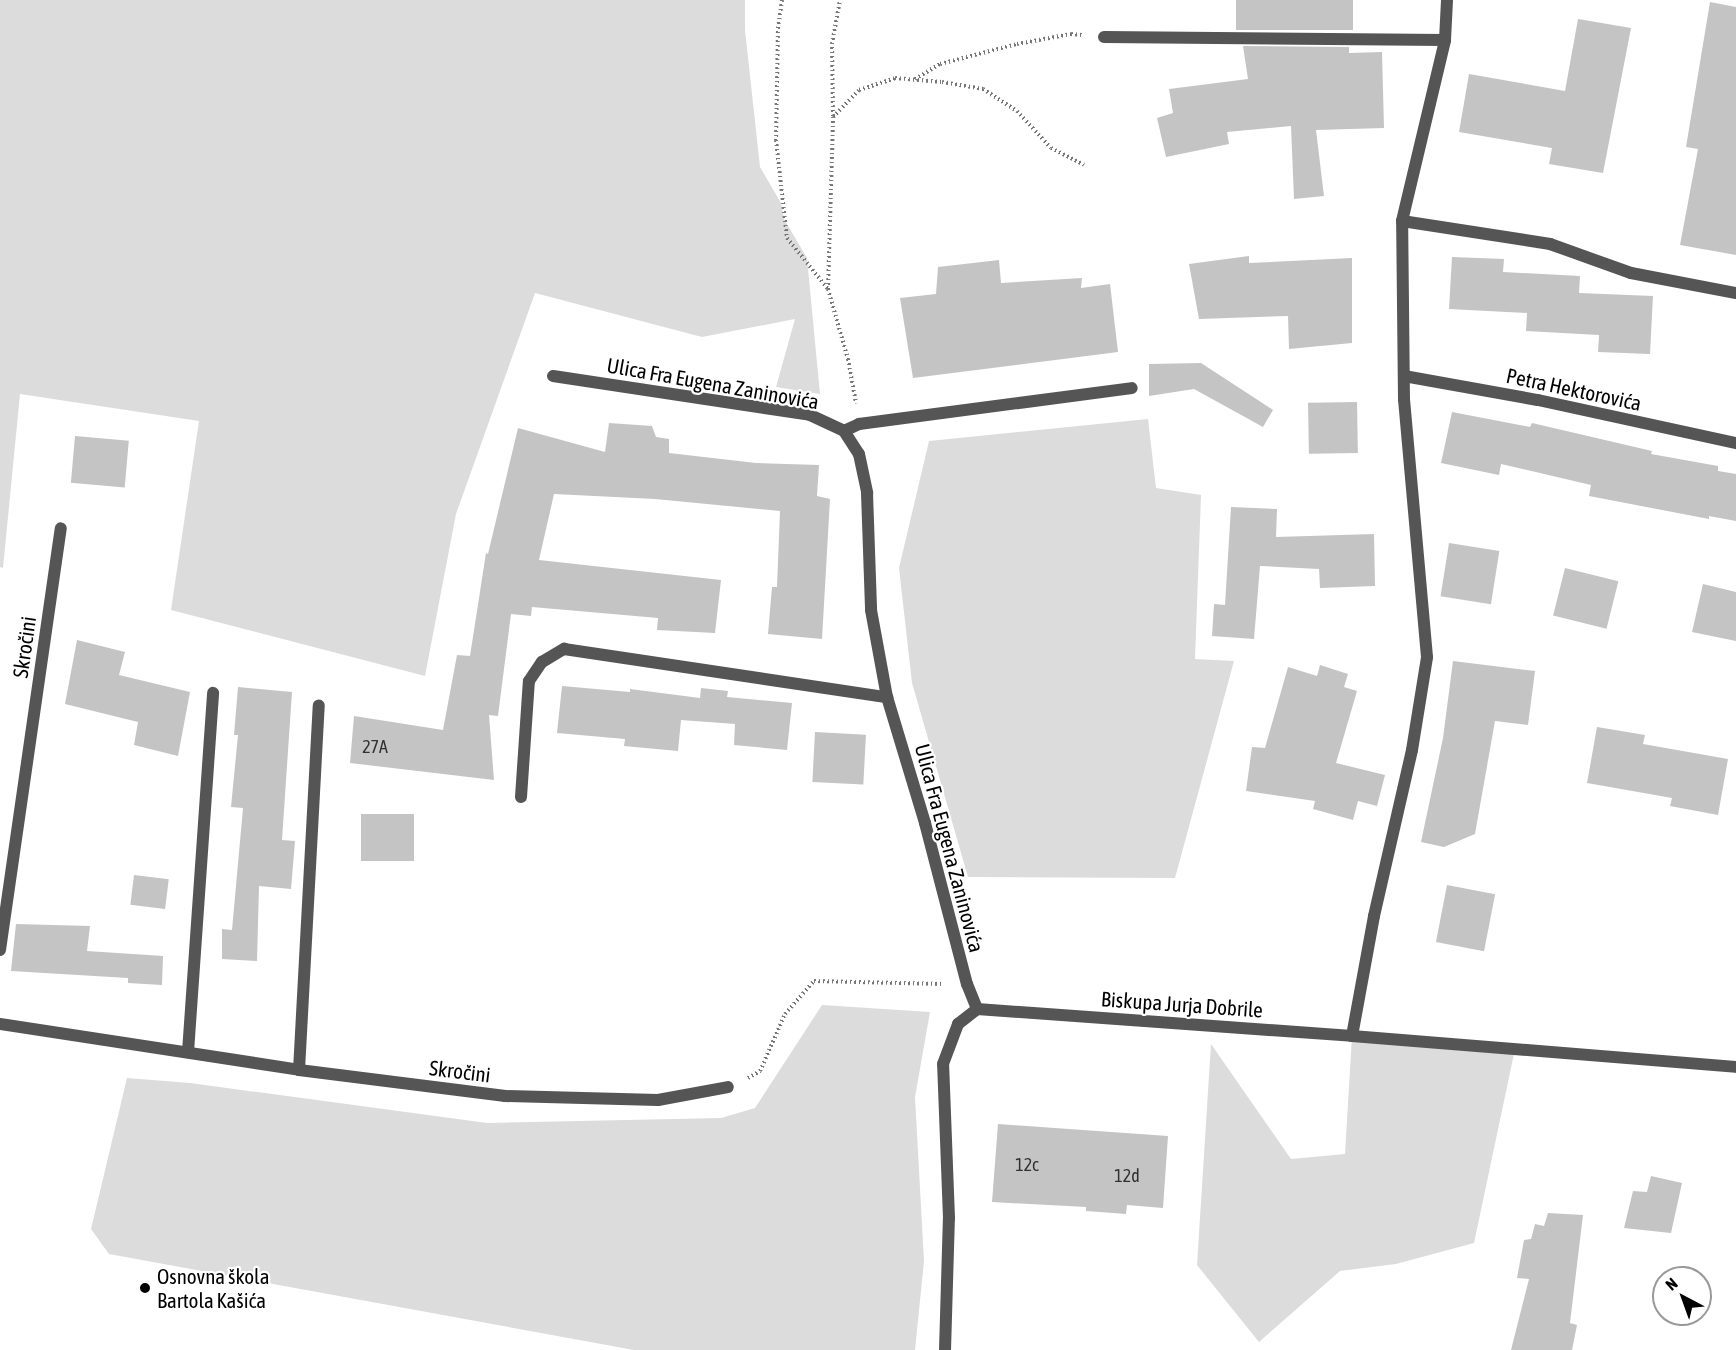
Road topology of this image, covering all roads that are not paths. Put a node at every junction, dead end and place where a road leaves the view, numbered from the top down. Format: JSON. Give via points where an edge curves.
{"nodes":[{"id":1,"x":1448,"y":0,"type":"edge"},
{"id":2,"x":1104,"y":37,"type":"road end"},
{"id":3,"x":1445,"y":40,"type":"junction"},
{"id":4,"x":1402,"y":221,"type":"junction"},
{"id":5,"x":1736,"y":293,"type":"edge"},
{"id":6,"x":553,"y":376,"type":"dead end"},
{"id":7,"x":1404,"y":376,"type":"junction"},
{"id":8,"x":1132,"y":388,"type":"dead end"},
{"id":9,"x":844,"y":431,"type":"junction"},
{"id":10,"x":1736,"y":443,"type":"edge"},
{"id":11,"x":61,"y":528,"type":"dead end"},
{"id":12,"x":213,"y":693,"type":"dead end"},
{"id":13,"x":887,"y":697,"type":"junction"},
{"id":14,"x":319,"y":706,"type":"dead end"},
{"id":15,"x":521,"y":797,"type":"dead end"},
{"id":16,"x":0,"y":950,"type":"edge"},
{"id":17,"x":977,"y":1009,"type":"junction"},
{"id":18,"x":0,"y":1024,"type":"edge"},
{"id":19,"x":1352,"y":1035,"type":"junction"},
{"id":20,"x":188,"y":1052,"type":"junction"},
{"id":21,"x":1736,"y":1067,"type":"edge"},
{"id":22,"x":299,"y":1070,"type":"junction"},
{"id":23,"x":728,"y":1087,"type":"road end"},
{"id":24,"x":945,"y":1350,"type":"edge"}],
"edges":[{"from":1,"to":3,"type":"street"},
{"from":2,"to":3,"type":"street"},
{"from":3,"to":4,"type":"street"},
{"from":4,"to":5,"type":"street","via":[[1550,244],[1630,273]]},
{"from":4,"to":7,"type":"street"},
{"from":6,"to":9,"type":"street","name":"Ulica Fra Eugena Zaninovića","via":[[810,415]]},
{"from":7,"to":10,"type":"street","name":"Petra Hektorovića"},
{"from":7,"to":19,"type":"street","via":[[1427,657],[1412,750]]},
{"from":8,"to":9,"type":"street","via":[[859,424]]},
{"from":9,"to":13,"type":"street","name":"Ulica Fra Eugena Zaninovića","via":[[859,454],[867,493],[871,610]]},
{"from":11,"to":16,"type":"street","name":"Skročini"},
{"from":12,"to":20,"type":"street"},
{"from":13,"to":15,"type":"street","via":[[564,649],[542,662],[529,681]]},
{"from":13,"to":17,"type":"street","name":"Ulica Fra Eugena Zaninovića"},
{"from":14,"to":22,"type":"street"},
{"from":17,"to":19,"type":"street","name":"Biskupa Jurja Dobrile"},
{"from":17,"to":24,"type":"street","via":[[958,1024],[943,1064],[949,1218]]},
{"from":18,"to":20,"type":"street","name":"Skročini"},
{"from":19,"to":21,"type":"street","name":"Biskupa Jurja Dobrile"},
{"from":20,"to":22,"type":"street","name":"Skročini"},
{"from":22,"to":23,"type":"street","name":"Skročini","via":[[505,1096],[658,1100]]}]}
